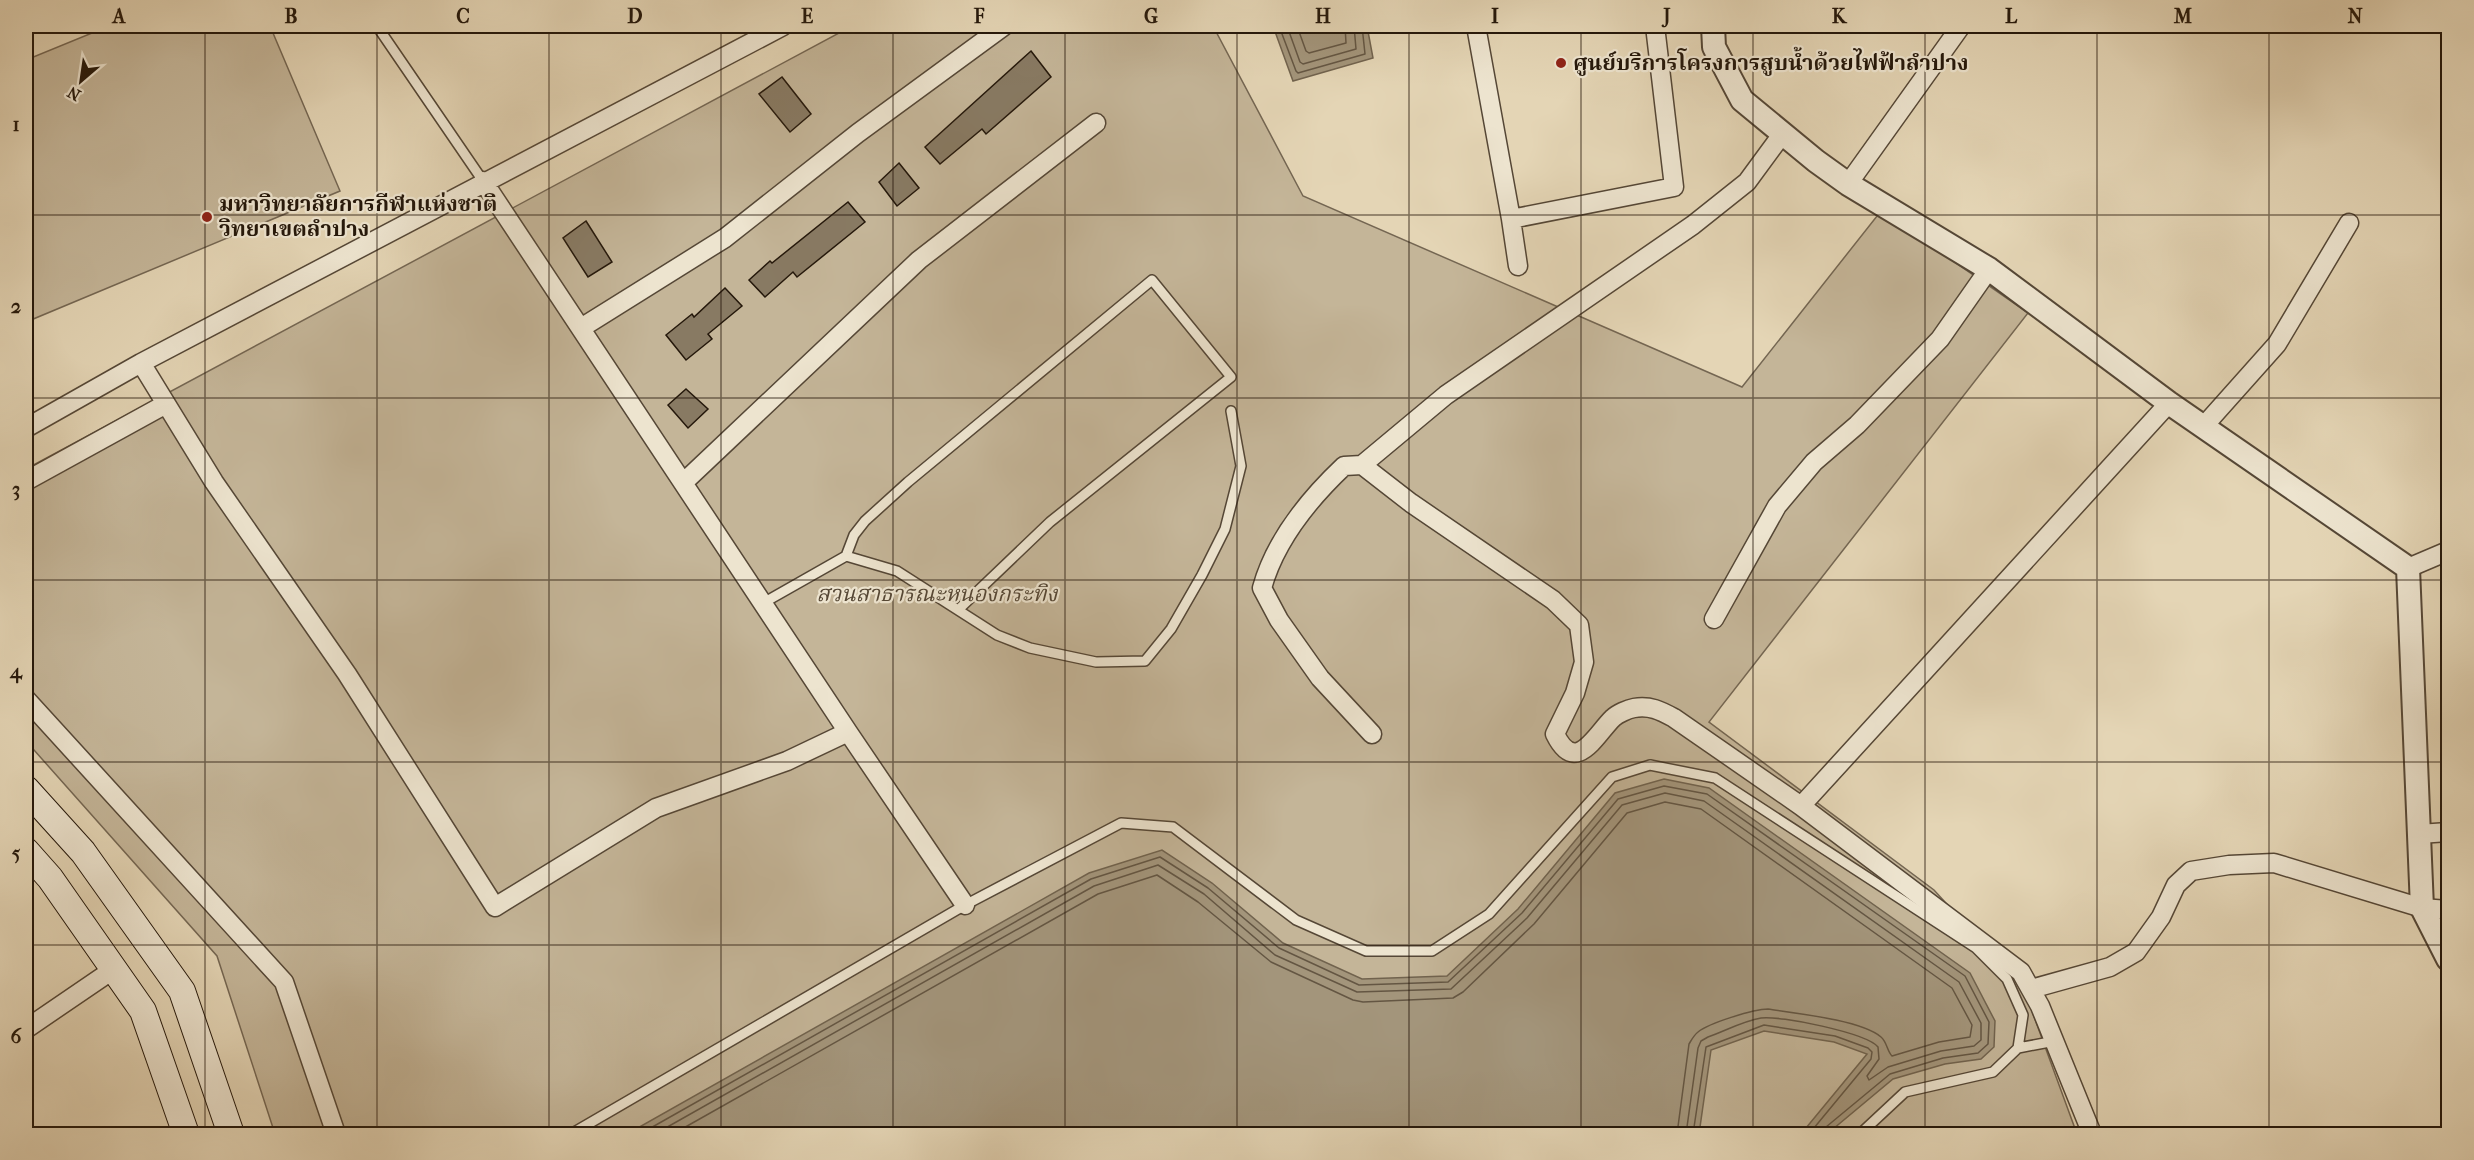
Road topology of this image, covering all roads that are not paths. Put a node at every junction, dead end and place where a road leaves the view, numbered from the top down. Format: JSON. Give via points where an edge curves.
{"nodes":[{"id":1,"x":377,"y":26,"type":"edge"},
{"id":2,"x":783,"y":26,"type":"edge"},
{"id":3,"x":1004,"y":26,"type":"edge"},
{"id":4,"x":1476,"y":26,"type":"edge"},
{"id":5,"x":1654,"y":26,"type":"edge"},
{"id":6,"x":1713,"y":26,"type":"edge"},
{"id":7,"x":1961,"y":26,"type":"edge"},
{"id":8,"x":1096,"y":123,"type":"dead end"},
{"id":9,"x":1783,"y":133,"type":"junction"},
{"id":10,"x":483,"y":181,"type":"junction"},
{"id":11,"x":1848,"y":184,"type":"junction"},
{"id":12,"x":1511,"y":219,"type":"junction"},
{"id":13,"x":2349,"y":223,"type":"dead end"},
{"id":14,"x":1518,"y":266,"type":"dead end"},
{"id":15,"x":1989,"y":269,"type":"junction"},
{"id":16,"x":581,"y":328,"type":"junction"},
{"id":17,"x":141,"y":363,"type":"junction"},
{"id":18,"x":2169,"y":403,"type":"junction"},
{"id":19,"x":166,"y":404,"type":"junction"},
{"id":20,"x":1231,"y":411,"type":"dead end"},
{"id":21,"x":2203,"y":427,"type":"junction"},
{"id":22,"x":26,"y":428,"type":"edge"},
{"id":23,"x":1362,"y":465,"type":"junction"},
{"id":24,"x":26,"y":481,"type":"edge"},
{"id":25,"x":683,"y":483,"type":"junction"},
{"id":26,"x":2448,"y":551,"type":"edge"},
{"id":27,"x":846,"y":556,"type":"junction"},
{"id":28,"x":2408,"y":568,"type":"junction"},
{"id":29,"x":763,"y":603,"type":"junction"},
{"id":30,"x":958,"y":610,"type":"junction"},
{"id":31,"x":1714,"y":618,"type":"dead end"},
{"id":32,"x":26,"y":681,"type":"edge"},
{"id":33,"x":27,"y":700,"type":"edge"},
{"id":34,"x":848,"y":732,"type":"junction"},
{"id":35,"x":1372,"y":734,"type":"dead end"},
{"id":36,"x":26,"y":789,"type":"edge"},
{"id":37,"x":1801,"y":806,"type":"junction"},
{"id":38,"x":2448,"y":832,"type":"edge"},
{"id":39,"x":2419,"y":834,"type":"junction"},
{"id":40,"x":26,"y":851,"type":"edge"},
{"id":41,"x":965,"y":905,"type":"junction"},
{"id":42,"x":2422,"y":908,"type":"junction"},
{"id":43,"x":2448,"y":910,"type":"edge"},
{"id":44,"x":2448,"y":959,"type":"edge"},
{"id":45,"x":114,"y":969,"type":"junction"},
{"id":46,"x":2031,"y":989,"type":"junction"},
{"id":47,"x":26,"y":1029,"type":"edge"},
{"id":48,"x":2055,"y":1041,"type":"junction"},
{"id":49,"x":2018,"y":1048,"type":"junction"},
{"id":50,"x":2086,"y":1131,"type":"edge"},
{"id":51,"x":186,"y":1134,"type":"edge"},
{"id":52,"x":231,"y":1134,"type":"edge"},
{"id":53,"x":336,"y":1134,"type":"edge"},
{"id":54,"x":571,"y":1134,"type":"edge"},
{"id":55,"x":1860,"y":1134,"type":"edge"}],
"edges":[{"from":1,"to":10,"type":"lane"},
{"from":2,"to":10,"type":"street"},
{"from":3,"to":16,"type":"street","via":[[858,133],[725,238]]},
{"from":4,"to":12,"type":"street"},
{"from":5,"to":12,"type":"street","via":[[1674,187]]},
{"from":6,"to":9,"type":"street","via":[[1714,47],[1742,100]]},
{"from":7,"to":11,"type":"street"},
{"from":8,"to":25,"type":"street","via":[[919,260]]},
{"from":9,"to":11,"type":"street"},
{"from":9,"to":23,"type":"street","via":[[1747,182],[1693,225],[1446,394]]},
{"from":10,"to":16,"type":"street"},
{"from":10,"to":17,"type":"street"},
{"from":11,"to":15,"type":"street"},
{"from":12,"to":14,"type":"street"},
{"from":13,"to":21,"type":"street","via":[[2277,344]]},
{"from":15,"to":18,"type":"street"},
{"from":15,"to":31,"type":"street","via":[[1940,339],[1857,425],[1814,462],[1777,506]]},
{"from":16,"to":25,"type":"street"},
{"from":17,"to":19,"type":"street"},
{"from":17,"to":22,"type":"street"},
{"from":18,"to":21,"type":"street"},
{"from":18,"to":37,"type":"street"},
{"from":19,"to":24,"type":"street"},
{"from":19,"to":34,"type":"street","via":[[214,482],[347,675],[495,907],[656,808],[787,761]]},
{"from":20,"to":30,"type":"lane","via":[[1240,466],[1225,529],[1171,629],[1145,661],[1096,662],[1030,648],[997,635]]},
{"from":21,"to":28,"type":"street"},
{"from":23,"to":35,"type":"street","via":[[1344,466],[1286,534],[1262,588],[1279,620],[1320,678]]},
{"from":23,"to":37,"type":"street","via":[[1553,600],[1579,626],[1584,662],[1575,693],[1555,734],[1560,744],[1574,752],[1586,750],[1614,717],[1633,708],[1654,708]]},
{"from":25,"to":29,"type":"street"},
{"from":26,"to":28,"type":"street"},
{"from":27,"to":29,"type":"lane"},
{"from":27,"to":30,"type":"lane","via":[[897,571]]},
{"from":27,"to":30,"type":"lane","via":[[865,521],[908,482],[1152,280],[1231,377],[1050,522]]},
{"from":28,"to":39,"type":"street"},
{"from":29,"to":34,"type":"street"},
{"from":32,"to":33,"type":"street"},
{"from":33,"to":53,"type":"street","via":[[284,982]]},
{"from":34,"to":41,"type":"street"},
{"from":36,"to":52,"type":"main road","via":[[83,852],[182,991]]},
{"from":37,"to":46,"type":"street","via":[[2020,972]]},
{"from":38,"to":39,"type":"street"},
{"from":39,"to":42,"type":"street"},
{"from":40,"to":45,"type":"main road","via":[[50,878]]},
{"from":41,"to":49,"type":"lane","via":[[1121,824],[1173,827],[1296,920],[1366,951],[1432,951],[1489,914],[1612,777],[1650,765],[1715,778],[1976,948],[2007,979],[2023,1015]]},
{"from":41,"to":54,"type":"lane"},
{"from":42,"to":43,"type":"street"},
{"from":42,"to":44,"type":"street"},
{"from":42,"to":46,"type":"street","via":[[2274,863],[2191,872],[2176,885],[2161,917],[2136,952],[2110,967]]},
{"from":45,"to":47,"type":"street"},
{"from":45,"to":51,"type":"main road","via":[[143,1011]]},
{"from":46,"to":48,"type":"street"},
{"from":48,"to":49,"type":"lane"},
{"from":48,"to":50,"type":"street"},
{"from":49,"to":55,"type":"lane","via":[[1993,1072],[1905,1092]]}]}
